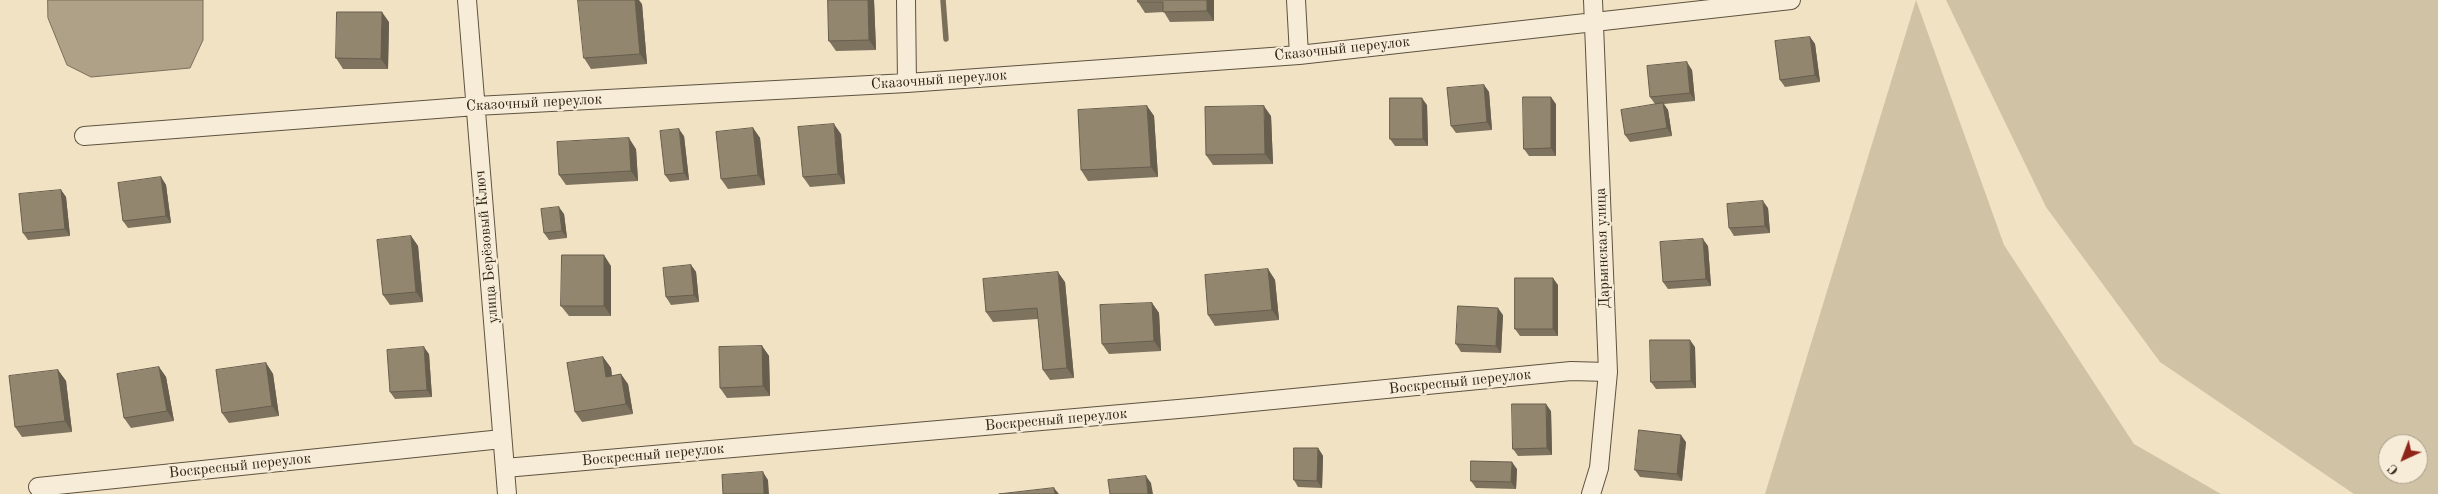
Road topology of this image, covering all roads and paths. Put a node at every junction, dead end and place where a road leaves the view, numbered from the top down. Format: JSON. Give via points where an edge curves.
{"nodes":[{"id":1,"x":467,"y":0,"type":"edge"},
{"id":2,"x":906,"y":0,"type":"edge"},
{"id":3,"x":1296,"y":0,"type":"edge"},
{"id":4,"x":1593,"y":0,"type":"edge"},
{"id":5,"x":1791,"y":0,"type":"edge"},
{"id":6,"x":1594,"y":22,"type":"junction"},
{"id":7,"x":1299,"y":55,"type":"junction"},
{"id":8,"x":907,"y":83,"type":"junction"},
{"id":9,"x":476,"y":106,"type":"junction"},
{"id":10,"x":84,"y":136,"type":"dead end"},
{"id":11,"x":1608,"y":372,"type":"junction"},
{"id":12,"x":502,"y":439,"type":"junction"},
{"id":13,"x":505,"y":468,"type":"junction"},
{"id":14,"x":38,"y":486,"type":"dead end"},
{"id":15,"x":507,"y":494,"type":"edge"},
{"id":16,"x":1591,"y":494,"type":"edge"}],
"edges":[{"from":1,"to":9,"type":"street","name":"улица Берёзовый Ключ"},
{"from":2,"to":8,"type":"street"},
{"from":3,"to":7,"type":"street"},
{"from":4,"to":6,"type":"street","name":"Дарьинская улица"},
{"from":5,"to":6,"type":"street","name":"Сказочный переулок"},
{"from":6,"to":7,"type":"street","name":"Сказочный переулок"},
{"from":6,"to":11,"type":"street","name":"Дарьинская улица"},
{"from":7,"to":8,"type":"street","name":"Сказочный переулок"},
{"from":8,"to":9,"type":"street","name":"Сказочный переулок"},
{"from":9,"to":10,"type":"street","name":"Сказочный переулок"},
{"from":9,"to":12,"type":"street","name":"улица Берёзовый Ключ"},
{"from":11,"to":13,"type":"street","name":"Воскресный переулок","via":[[1570,371]]},
{"from":11,"to":16,"type":"street","name":"Дарьинская улица","via":[[1600,468]]},
{"from":12,"to":13,"type":"street","name":"улица Берёзовый Ключ"},
{"from":12,"to":14,"type":"street","name":"Воскресный переулок"},
{"from":13,"to":15,"type":"street","name":"улица Берёзовый Ключ"}]}
